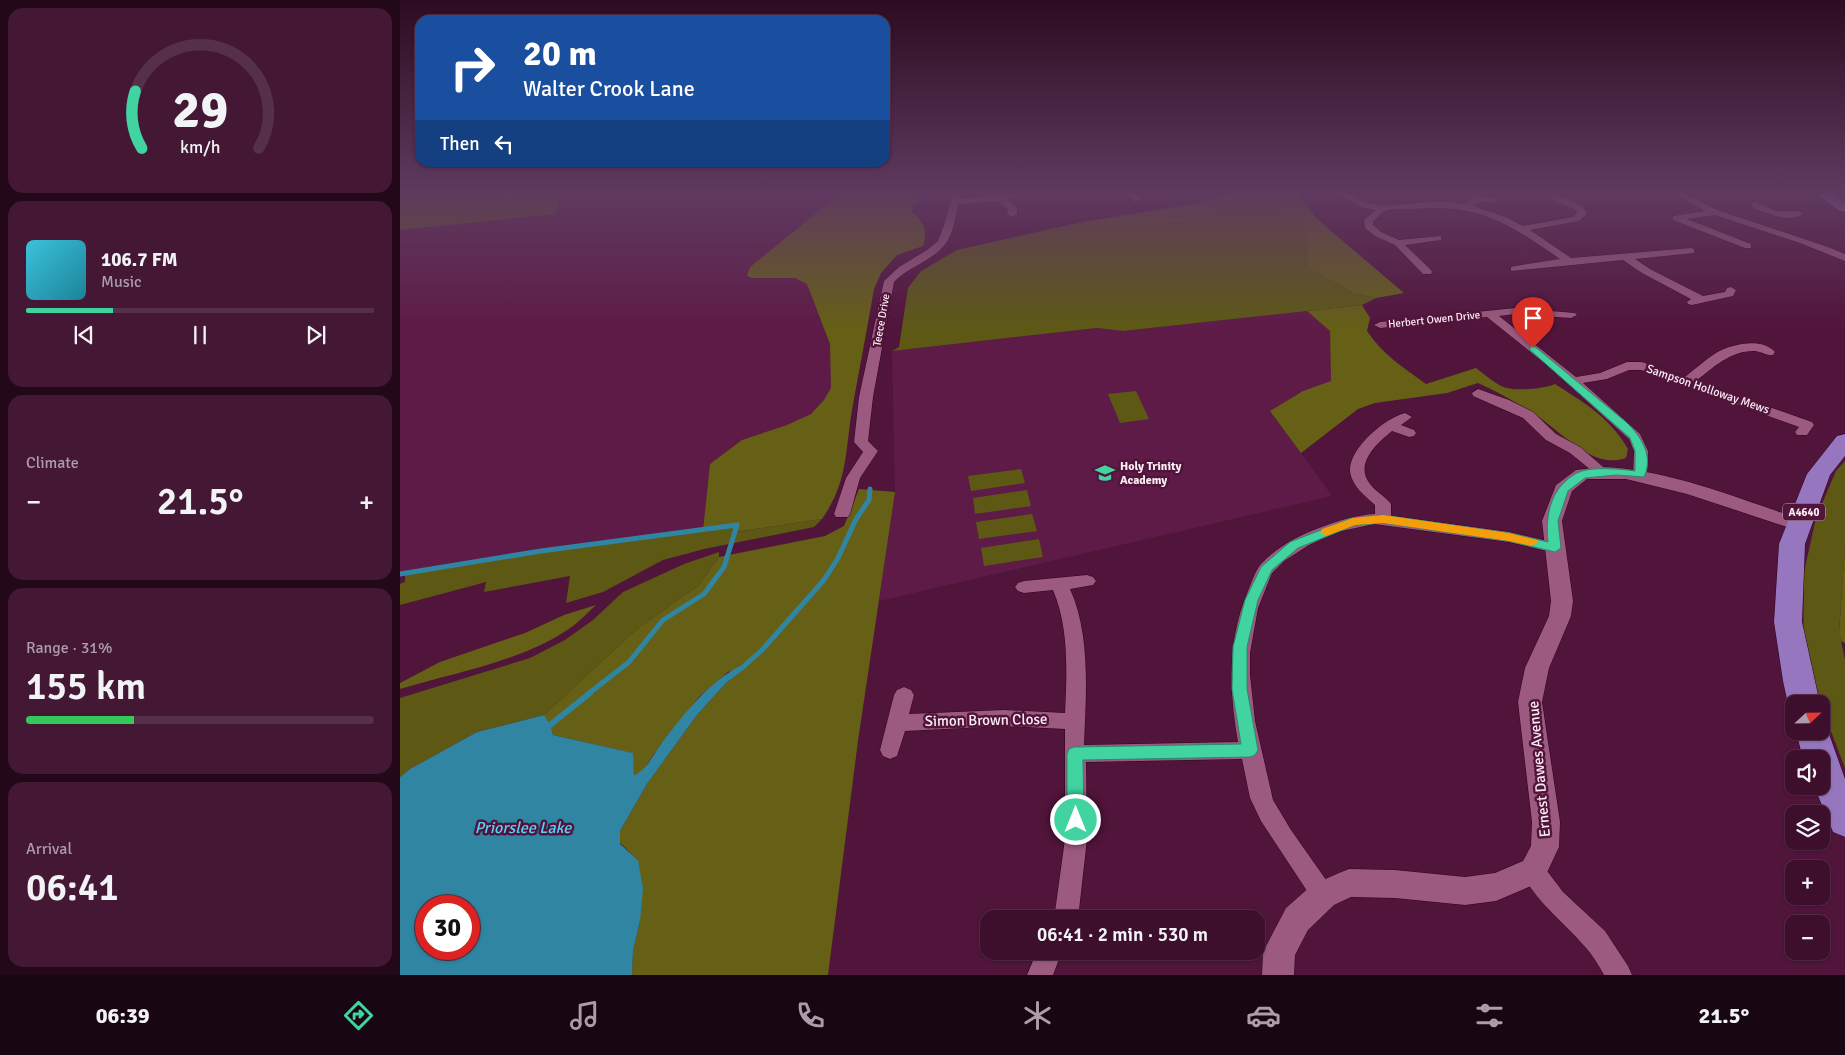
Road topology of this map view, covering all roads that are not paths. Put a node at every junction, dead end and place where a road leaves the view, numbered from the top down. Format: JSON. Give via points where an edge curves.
{"nodes":[{"id":1,"x":943,"y":238,"type":"edge"},
{"id":2,"x":1388,"y":238,"type":"edge"},
{"id":3,"x":1434,"y":238,"type":"edge"},
{"id":4,"x":1536,"y":238,"type":"edge"},
{"id":5,"x":1728,"y":238,"type":"edge"},
{"id":6,"x":1794,"y":238,"type":"edge"},
{"id":7,"x":1670,"y":242,"type":"dead end"},
{"id":8,"x":1398,"y":243,"type":"junction"},
{"id":9,"x":1748,"y":246,"type":"dead end"},
{"id":10,"x":1624,"y":256,"type":"junction"},
{"id":11,"x":1845,"y":258,"type":"edge"},
{"id":12,"x":1569,"y":261,"type":"junction"},
{"id":13,"x":1514,"y":269,"type":"dead end"},
{"id":14,"x":1412,"y":270,"type":"dead end"},
{"id":15,"x":1731,"y":290,"type":"dead end"},
{"id":16,"x":1488,"y":314,"type":"junction"},
{"id":17,"x":1571,"y":315,"type":"dead end"},
{"id":18,"x":1380,"y":326,"type":"dead end"},
{"id":19,"x":1747,"y":340,"type":"dead end"},
{"id":20,"x":1573,"y":381,"type":"junction"},
{"id":21,"x":1688,"y":381,"type":"junction"},
{"id":22,"x":1478,"y":393,"type":"dead end"},
{"id":23,"x":1405,"y":417,"type":"dead end"},
{"id":24,"x":1390,"y":425,"type":"junction"},
{"id":25,"x":1807,"y":425,"type":"dead end"},
{"id":26,"x":1409,"y":433,"type":"dead end"},
{"id":27,"x":1845,"y":441,"type":"edge"},
{"id":28,"x":1602,"y":472,"type":"junction"},
{"id":29,"x":1640,"y":475,"type":"junction"},
{"id":30,"x":842,"y":514,"type":"dead end"},
{"id":31,"x":1383,"y":519,"type":"junction"},
{"id":32,"x":1799,"y":525,"type":"junction"},
{"id":33,"x":1555,"y":548,"type":"junction"},
{"id":34,"x":1087,"y":581,"type":"dead end"},
{"id":35,"x":1059,"y":584,"type":"junction"},
{"id":36,"x":1024,"y":587,"type":"dead end"},
{"id":37,"x":904,"y":695,"type":"dead end"},
{"id":38,"x":1802,"y":695,"type":"edge"},
{"id":39,"x":1075,"y":721,"type":"junction"},
{"id":40,"x":897,"y":723,"type":"junction"},
{"id":41,"x":890,"y":750,"type":"dead end"},
{"id":42,"x":1250,"y":750,"type":"junction"},
{"id":43,"x":1074,"y":754,"type":"junction"},
{"id":44,"x":1830,"y":783,"type":"edge"},
{"id":45,"x":1845,"y":821,"type":"edge"},
{"id":46,"x":1533,"y":871,"type":"junction"},
{"id":47,"x":1323,"y":895,"type":"junction"},
{"id":48,"x":1067,"y":910,"type":"edge"},
{"id":49,"x":1046,"y":960,"type":"edge"},
{"id":50,"x":1040,"y":975,"type":"edge"},
{"id":51,"x":1278,"y":975,"type":"edge"},
{"id":52,"x":1619,"y":975,"type":"edge"}],
"edges":[{"from":1,"to":30,"type":"street","name":"Teece Drive","via":[[929,254],[896,272],[889,281],[866,397],[862,442],[871,451],[853,478]]},
{"from":2,"to":8,"type":"street"},
{"from":3,"to":8,"type":"street"},
{"from":4,"to":12,"type":"street"},
{"from":5,"to":9,"type":"street"},
{"from":6,"to":11,"type":"street"},
{"from":7,"to":10,"type":"street","via":[[1691,250]]},
{"from":8,"to":14,"type":"street","via":[[1425,270]]},
{"from":10,"to":12,"type":"street"},
{"from":10,"to":15,"type":"street","via":[[1696,301],[1729,294]]},
{"from":12,"to":13,"type":"street"},
{"from":16,"to":17,"type":"street","name":"Herbert Owen Drive","via":[[1515,311],[1552,317]]},
{"from":16,"to":18,"type":"street","name":"Herbert Owen Drive"},
{"from":16,"to":20,"type":"street","name":"Herbert Owen Drive"},
{"from":19,"to":21,"type":"street","via":[[1763,349],[1733,350]]},
{"from":20,"to":21,"type":"street","name":"Sampson Holloway Mews","via":[[1603,376],[1627,366],[1642,366]]},
{"from":20,"to":29,"type":"street","via":[[1635,437],[1641,451]]},
{"from":21,"to":25,"type":"street","name":"Sampson Holloway Mews"},
{"from":22,"to":28,"type":"street","via":[[1528,415],[1551,437],[1575,450]]},
{"from":23,"to":24,"type":"street"},
{"from":24,"to":26,"type":"street"},
{"from":24,"to":31,"type":"street","via":[[1362,454],[1357,468],[1360,482],[1383,504]]},
{"from":27,"to":32,"type":"main road","number":"A4640","via":[[1819,474]]},
{"from":28,"to":29,"type":"street","name":"Ernest Dawes Avenue"},
{"from":28,"to":33,"type":"street","name":"Ernest Dawes Avenue","via":[[1582,474],[1563,489],[1552,521]]},
{"from":29,"to":32,"type":"street","name":"Ernest Dawes Avenue"},
{"from":31,"to":33,"type":"street","via":[[1509,537]]},
{"from":31,"to":42,"type":"street","via":[[1353,521],[1334,528],[1294,545],[1267,567],[1251,600],[1240,647],[1240,689]]},
{"from":32,"to":38,"type":"main road","number":"A4640","via":[[1792,544],[1788,622]]},
{"from":33,"to":46,"type":"street","name":"Ernest Dawes Avenue","via":[[1562,601],[1560,616],[1537,668],[1530,702],[1546,822],[1545,847]]},
{"from":34,"to":35,"type":"street"},
{"from":35,"to":36,"type":"street"},
{"from":35,"to":39,"type":"street","via":[[1069,606],[1075,643]]},
{"from":37,"to":40,"type":"street"},
{"from":39,"to":40,"type":"street","name":"Simon Brown Close","via":[[1004,718]]},
{"from":39,"to":43,"type":"street"},
{"from":40,"to":41,"type":"street"},
{"from":42,"to":43,"type":"street"},
{"from":42,"to":47,"type":"street","via":[[1263,801]]},
{"from":43,"to":48,"type":"street","via":[[1076,839]]},
{"from":44,"to":45,"type":"main road"},
{"from":46,"to":47,"type":"street","via":[[1496,887],[1465,891],[1350,883]]},
{"from":46,"to":52,"type":"street","via":[[1555,900],[1596,940]]},
{"from":47,"to":51,"type":"street","via":[[1294,924],[1278,952]]},
{"from":49,"to":50,"type":"street"}]}
